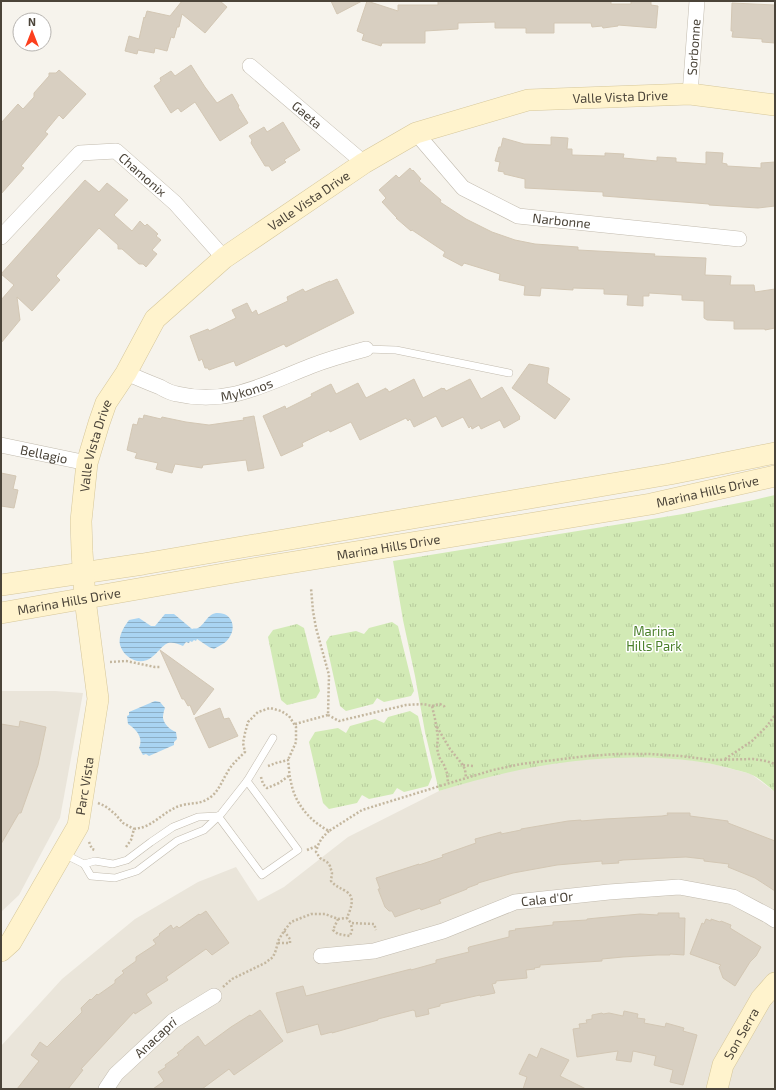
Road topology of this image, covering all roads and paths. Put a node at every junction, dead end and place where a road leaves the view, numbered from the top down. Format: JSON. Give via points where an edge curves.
{"nodes":[{"id":1,"x":697,"y":1,"type":"edge"},
{"id":2,"x":250,"y":66,"type":"dead end"},
{"id":3,"x":690,"y":94,"type":"junction"},
{"id":4,"x":775,"y":104,"type":"edge"},
{"id":5,"x":416,"y":133,"type":"junction"},
{"id":6,"x":364,"y":163,"type":"junction"},
{"id":7,"x":1,"y":237,"type":"edge"},
{"id":8,"x":739,"y":239,"type":"dead end"},
{"id":9,"x":224,"y":258,"type":"junction"},
{"id":10,"x":366,"y":349,"type":"joint"},
{"id":11,"x":126,"y":373,"type":"junction"},
{"id":12,"x":509,"y":373,"type":"dead end"},
{"id":13,"x":1,"y":445,"type":"edge"},
{"id":14,"x":775,"y":454,"type":"edge"},
{"id":15,"x":87,"y":463,"type":"junction"},
{"id":16,"x":775,"y":476,"type":"edge"},
{"id":17,"x":84,"y":572,"type":"junction"},
{"id":18,"x":1,"y":585,"type":"edge"},
{"id":19,"x":311,"y":588,"type":"dead end"},
{"id":20,"x":85,"y":599,"type":"junction"},
{"id":21,"x":1,"y":613,"type":"edge"},
{"id":22,"x":105,"y":663,"type":"dead end"},
{"id":23,"x":161,"y":668,"type":"dead end"},
{"id":24,"x":432,"y":706,"type":"junction"},
{"id":25,"x":445,"y":708,"type":"dead end"},
{"id":26,"x":328,"y":715,"type":"junction"},
{"id":27,"x":775,"y":715,"type":"edge"},
{"id":28,"x":294,"y":724,"type":"junction"},
{"id":29,"x":436,"y":726,"type":"junction"},
{"id":30,"x":273,"y":738,"type":"dead end"},
{"id":31,"x":724,"y":759,"type":"junction"},
{"id":32,"x":288,"y":760,"type":"junction"},
{"id":33,"x":775,"y":764,"type":"edge"},
{"id":34,"x":463,"y":765,"type":"junction"},
{"id":35,"x":473,"y":766,"type":"dead end"},
{"id":36,"x":264,"y":768,"type":"dead end"},
{"id":37,"x":262,"y":772,"type":"dead end"},
{"id":38,"x":290,"y":775,"type":"junction"},
{"id":39,"x":466,"y":778,"type":"junction"},
{"id":40,"x":247,"y":781,"type":"junction"},
{"id":41,"x":448,"y":783,"type":"junction"},
{"id":42,"x":96,"y":803,"type":"dead end"},
{"id":43,"x":218,"y":816,"type":"junction"},
{"id":44,"x":134,"y":829,"type":"junction"},
{"id":45,"x":329,"y":831,"type":"junction"},
{"id":46,"x":87,"y":839,"type":"dead end"},
{"id":47,"x":124,"y":849,"type":"dead end"},
{"id":48,"x":96,"y":851,"type":"dead end"},
{"id":49,"x":62,"y":853,"type":"junction"},
{"id":50,"x":84,"y":864,"type":"junction"},
{"id":51,"x":347,"y":918,"type":"junction"},
{"id":52,"x":338,"y":919,"type":"junction"},
{"id":53,"x":775,"y":920,"type":"edge"},
{"id":54,"x":351,"y":923,"type":"junction"},
{"id":55,"x":376,"y":930,"type":"dead end"},
{"id":56,"x":284,"y":931,"type":"junction"},
{"id":57,"x":278,"y":943,"type":"junction"},
{"id":58,"x":1,"y":951,"type":"edge"},
{"id":59,"x":321,"y":956,"type":"dead end"},
{"id":60,"x":775,"y":983,"type":"edge"},
{"id":61,"x":214,"y":996,"type":"joint"},
{"id":62,"x":106,"y":1089,"type":"edge"},
{"id":63,"x":717,"y":1089,"type":"edge"}],
"edges":[{"from":1,"to":3,"type":"street","name":"Sorbonne"},
{"from":2,"to":6,"type":"street","name":"Gaeta"},
{"from":3,"to":4,"type":"street","name":"Valle Vista Drive"},
{"from":3,"to":5,"type":"street","name":"Valle Vista Drive","via":[[528,100]]},
{"from":5,"to":6,"type":"street","name":"Valle Vista Drive"},
{"from":5,"to":8,"type":"street","name":"Narbonne","via":[[463,188],[518,216]]},
{"from":6,"to":9,"type":"street","name":"Valle Vista Drive"},
{"from":7,"to":9,"type":"street","name":"Chamonix","via":[[80,153],[116,151],[175,203]]},
{"from":9,"to":11,"type":"street","name":"Valle Vista Drive","via":[[155,319]]},
{"from":10,"to":11,"type":"street","name":"Mykonos","via":[[335,357],[257,388],[215,398],[175,394]]},
{"from":10,"to":12,"type":"lane","via":[[396,350]]},
{"from":11,"to":15,"type":"street","name":"Valle Vista Drive","via":[[106,403]]},
{"from":13,"to":15,"type":"street","name":"Bellagio"},
{"from":14,"to":17,"type":"street","name":"Marina Hills Drive","via":[[143,564]]},
{"from":15,"to":17,"type":"street","name":"Valle Vista Drive","via":[[81,521]]},
{"from":16,"to":20,"type":"street","name":"Marina Hills Drive","via":[[651,504]]},
{"from":17,"to":18,"type":"street","name":"Marina Hills Drive"},
{"from":17,"to":20,"type":"street","name":"Valle Vista Drive"},
{"from":19,"to":26,"type":"path","via":[[316,628],[329,675]]},
{"from":20,"to":21,"type":"street","name":"Marina Hills Drive"},
{"from":20,"to":49,"type":"street","name":"Parc Vista","via":[[98,699],[78,826]]},
{"from":22,"to":23,"type":"path","via":[[126,661]]},
{"from":24,"to":25,"type":"path","via":[[440,704]]},
{"from":24,"to":26,"type":"path","via":[[406,705],[339,721]]},
{"from":24,"to":29,"type":"path"},
{"from":26,"to":28,"type":"path"},
{"from":27,"to":31,"type":"path","via":[[752,741]]},
{"from":28,"to":32,"type":"path","via":[[296,742]]},
{"from":28,"to":44,"type":"path","via":[[289,716],[281,711],[270,708],[258,712],[248,722],[243,743],[245,752],[232,765],[212,796],[199,803],[183,805],[166,812],[144,827]]},
{"from":29,"to":34,"type":"path"},
{"from":29,"to":41,"type":"path","via":[[436,748],[447,773]]},
{"from":30,"to":40,"type":"lane"},
{"from":31,"to":33,"type":"path","via":[[753,759]]},
{"from":31,"to":39,"type":"path","via":[[649,754],[595,755],[521,764]]},
{"from":32,"to":36,"type":"path"},
{"from":32,"to":38,"type":"path"},
{"from":34,"to":35,"type":"path"},
{"from":34,"to":39,"type":"path"},
{"from":37,"to":38,"type":"path","via":[[260,775],[267,788]]},
{"from":38,"to":45,"type":"path","via":[[296,797],[303,810],[318,825]]},
{"from":39,"to":41,"type":"path"},
{"from":40,"to":43,"type":"lane"},
{"from":40,"to":43,"type":"lane","via":[[298,850],[262,875]]},
{"from":41,"to":45,"type":"path","via":[[362,810]]},
{"from":42,"to":44,"type":"path","via":[[109,809],[123,823]]},
{"from":43,"to":50,"type":"lane","via":[[198,817],[173,827],[127,860],[113,864],[95,861]]},
{"from":43,"to":50,"type":"lane","via":[[204,830],[177,841],[137,872],[115,878],[91,876]]},
{"from":44,"to":47,"type":"path","via":[[131,840]]},
{"from":45,"to":51,"type":"path","via":[[317,846],[316,852],[330,866],[331,881],[351,895],[352,901]]},
{"from":46,"to":48,"type":"path"},
{"from":49,"to":50,"type":"lane"},
{"from":49,"to":58,"type":"street","name":"Parc Vista","via":[[11,942]]},
{"from":51,"to":52,"type":"path"},
{"from":51,"to":54,"type":"path"},
{"from":52,"to":54,"type":"path","via":[[333,930],[338,934],[350,936]]},
{"from":52,"to":56,"type":"path","via":[[324,914],[310,914],[291,922]]},
{"from":53,"to":59,"type":"street","name":"Cala d'Or","via":[[733,897],[679,887],[609,892],[515,902],[443,931],[374,951]]},
{"from":54,"to":55,"type":"path","via":[[374,924]]},
{"from":56,"to":57,"type":"path"},
{"from":56,"to":57,"type":"path","via":[[290,943]]},
{"from":57,"to":61,"type":"path","via":[[273,957],[232,979]]},
{"from":60,"to":63,"type":"street","name":"Son Serra","via":[[761,999],[723,1065]]},
{"from":61,"to":62,"type":"street","name":"Anacapri","via":[[173,1021],[116,1074]]}]}
